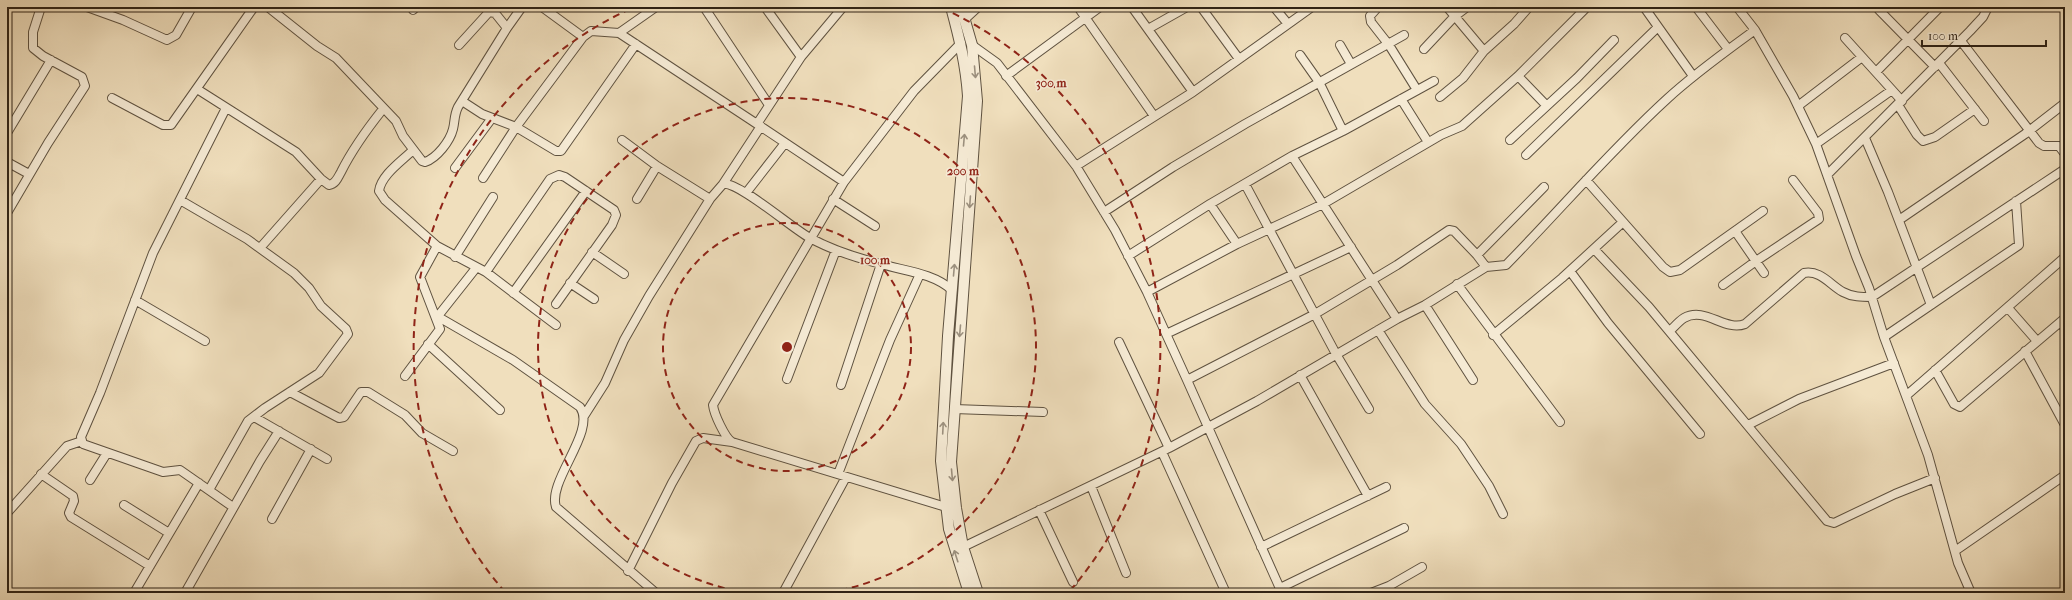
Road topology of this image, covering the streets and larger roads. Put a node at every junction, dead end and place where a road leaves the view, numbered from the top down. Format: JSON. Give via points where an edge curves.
{"nodes":[{"id":1,"x":41,"y":7,"type":"edge"},
{"id":2,"x":87,"y":7,"type":"edge"},
{"id":3,"x":192,"y":7,"type":"edge"},
{"id":4,"x":254,"y":7,"type":"edge"},
{"id":5,"x":268,"y":7,"type":"edge"},
{"id":6,"x":522,"y":7,"type":"edge"},
{"id":7,"x":542,"y":7,"type":"edge"},
{"id":8,"x":656,"y":7,"type":"edge"},
{"id":9,"x":704,"y":7,"type":"edge"},
{"id":10,"x":765,"y":7,"type":"edge"},
{"id":11,"x":843,"y":7,"type":"edge"},
{"id":12,"x":951,"y":7,"type":"edge"},
{"id":13,"x":961,"y":7,"type":"edge"},
{"id":14,"x":978,"y":7,"type":"edge"},
{"id":15,"x":1078,"y":7,"type":"edge"},
{"id":16,"x":1100,"y":7,"type":"edge"},
{"id":17,"x":1132,"y":7,"type":"edge"},
{"id":18,"x":1187,"y":7,"type":"edge"},
{"id":19,"x":1201,"y":7,"type":"edge"},
{"id":20,"x":1274,"y":7,"type":"edge"},
{"id":21,"x":1312,"y":7,"type":"edge"},
{"id":22,"x":1378,"y":7,"type":"edge"},
{"id":23,"x":1447,"y":7,"type":"edge"},
{"id":24,"x":1467,"y":7,"type":"edge"},
{"id":25,"x":1644,"y":7,"type":"edge"},
{"id":26,"x":1696,"y":7,"type":"edge"},
{"id":27,"x":1737,"y":7,"type":"edge"},
{"id":28,"x":1940,"y":7,"type":"edge"},
{"id":29,"x":1988,"y":7,"type":"edge"},
{"id":30,"x":1526,"y":8,"type":"edge"},
{"id":31,"x":1585,"y":9,"type":"dead end"},
{"id":32,"x":1879,"y":10,"type":"dead end"},
{"id":33,"x":1455,"y":16,"type":"junction"},
{"id":34,"x":965,"y":19,"type":"junction"},
{"id":35,"x":1085,"y":19,"type":"junction"},
{"id":36,"x":1288,"y":24,"type":"junction"},
{"id":37,"x":1658,"y":27,"type":"junction"},
{"id":38,"x":507,"y":28,"type":"junction"},
{"id":39,"x":1148,"y":29,"type":"junction"},
{"id":40,"x":1755,"y":30,"type":"junction"},
{"id":41,"x":619,"y":33,"type":"junction"},
{"id":42,"x":1404,"y":35,"type":"dead end"},
{"id":43,"x":583,"y":37,"type":"junction"},
{"id":44,"x":1845,"y":38,"type":"dead end"},
{"id":45,"x":1908,"y":39,"type":"junction"},
{"id":46,"x":1614,"y":40,"type":"dead end"},
{"id":47,"x":1961,"y":41,"type":"junction"},
{"id":48,"x":961,"y":43,"type":"junction"},
{"id":49,"x":636,"y":44,"type":"junction"},
{"id":50,"x":459,"y":45,"type":"dead end"},
{"id":51,"x":972,"y":45,"type":"junction"},
{"id":52,"x":1340,"y":45,"type":"dead end"},
{"id":53,"x":1389,"y":45,"type":"junction"},
{"id":54,"x":1424,"y":49,"type":"dead end"},
{"id":55,"x":1728,"y":49,"type":"junction"},
{"id":56,"x":1484,"y":51,"type":"junction"},
{"id":57,"x":1300,"y":55,"type":"dead end"},
{"id":58,"x":801,"y":57,"type":"junction"},
{"id":59,"x":1862,"y":57,"type":"junction"},
{"id":60,"x":1239,"y":59,"type":"junction"},
{"id":61,"x":51,"y":60,"type":"junction"},
{"id":62,"x":1351,"y":64,"type":"junction"},
{"id":63,"x":1937,"y":65,"type":"junction"},
{"id":64,"x":1876,"y":72,"type":"junction"},
{"id":65,"x":1006,"y":76,"type":"junction"},
{"id":66,"x":1518,"y":76,"type":"junction"},
{"id":67,"x":1693,"y":76,"type":"junction"},
{"id":68,"x":1434,"y":81,"type":"dead end"},
{"id":69,"x":1319,"y":82,"type":"junction"},
{"id":70,"x":197,"y":88,"type":"junction"},
{"id":71,"x":1417,"y":90,"type":"junction"},
{"id":72,"x":1892,"y":90,"type":"junction"},
{"id":73,"x":1193,"y":92,"type":"junction"},
{"id":74,"x":1440,"y":97,"type":"dead end"},
{"id":75,"x":112,"y":98,"type":"dead end"},
{"id":76,"x":1401,"y":99,"type":"junction"},
{"id":77,"x":462,"y":101,"type":"junction"},
{"id":78,"x":1900,"y":103,"type":"junction"},
{"id":79,"x":2065,"y":103,"type":"edge"},
{"id":80,"x":769,"y":105,"type":"junction"},
{"id":81,"x":1546,"y":105,"type":"junction"},
{"id":82,"x":1798,"y":106,"type":"junction"},
{"id":83,"x":226,"y":108,"type":"junction"},
{"id":84,"x":383,"y":109,"type":"junction"},
{"id":85,"x":1975,"y":109,"type":"junction"},
{"id":86,"x":1154,"y":116,"type":"junction"},
{"id":87,"x":492,"y":118,"type":"junction"},
{"id":88,"x":1984,"y":122,"type":"dead end"},
{"id":89,"x":759,"y":125,"type":"junction"},
{"id":90,"x":516,"y":127,"type":"junction"},
{"id":91,"x":2030,"y":130,"type":"junction"},
{"id":92,"x":1343,"y":131,"type":"junction"},
{"id":93,"x":7,"y":133,"type":"edge"},
{"id":94,"x":1865,"y":138,"type":"junction"},
{"id":95,"x":622,"y":140,"type":"dead end"},
{"id":96,"x":1510,"y":140,"type":"dead end"},
{"id":97,"x":1428,"y":142,"type":"junction"},
{"id":98,"x":784,"y":143,"type":"junction"},
{"id":99,"x":1816,"y":144,"type":"junction"},
{"id":100,"x":413,"y":150,"type":"junction"},
{"id":101,"x":2065,"y":154,"type":"edge"},
{"id":102,"x":1526,"y":155,"type":"dead end"},
{"id":103,"x":1292,"y":156,"type":"junction"},
{"id":104,"x":7,"y":162,"type":"edge"},
{"id":105,"x":658,"y":166,"type":"junction"},
{"id":106,"x":1076,"y":166,"type":"junction"},
{"id":107,"x":455,"y":168,"type":"dead end"},
{"id":108,"x":2065,"y":169,"type":"edge"},
{"id":109,"x":29,"y":174,"type":"junction"},
{"id":110,"x":1828,"y":174,"type":"junction"},
{"id":111,"x":483,"y":178,"type":"dead end"},
{"id":112,"x":321,"y":180,"type":"junction"},
{"id":113,"x":1586,"y":180,"type":"junction"},
{"id":114,"x":1793,"y":180,"type":"dead end"},
{"id":115,"x":844,"y":182,"type":"junction"},
{"id":116,"x":723,"y":184,"type":"junction"},
{"id":117,"x":1245,"y":184,"type":"junction"},
{"id":118,"x":1544,"y":187,"type":"dead end"},
{"id":119,"x":586,"y":191,"type":"junction"},
{"id":120,"x":746,"y":193,"type":"junction"},
{"id":121,"x":493,"y":196,"type":"dead end"},
{"id":122,"x":637,"y":199,"type":"dead end"},
{"id":123,"x":710,"y":199,"type":"junction"},
{"id":124,"x":833,"y":199,"type":"junction"},
{"id":125,"x":180,"y":200,"type":"junction"},
{"id":126,"x":2016,"y":200,"type":"junction"},
{"id":127,"x":1210,"y":204,"type":"junction"},
{"id":128,"x":1323,"y":204,"type":"junction"},
{"id":129,"x":1763,"y":211,"type":"dead end"},
{"id":130,"x":1104,"y":212,"type":"junction"},
{"id":131,"x":7,"y":213,"type":"edge"},
{"id":132,"x":1899,"y":220,"type":"junction"},
{"id":133,"x":1623,"y":222,"type":"junction"},
{"id":134,"x":875,"y":226,"type":"dead end"},
{"id":135,"x":1269,"y":229,"type":"junction"},
{"id":136,"x":1735,"y":231,"type":"junction"},
{"id":137,"x":810,"y":238,"type":"junction"},
{"id":138,"x":1237,"y":244,"type":"junction"},
{"id":139,"x":437,"y":246,"type":"junction"},
{"id":140,"x":1351,"y":247,"type":"junction"},
{"id":141,"x":260,"y":248,"type":"junction"},
{"id":142,"x":1594,"y":249,"type":"junction"},
{"id":143,"x":836,"y":250,"type":"junction"},
{"id":144,"x":592,"y":252,"type":"junction"},
{"id":145,"x":1477,"y":254,"type":"junction"},
{"id":146,"x":1128,"y":256,"type":"junction"},
{"id":147,"x":455,"y":257,"type":"junction"},
{"id":148,"x":2065,"y":257,"type":"edge"},
{"id":149,"x":1756,"y":261,"type":"junction"},
{"id":150,"x":880,"y":264,"type":"junction"},
{"id":151,"x":1486,"y":267,"type":"junction"},
{"id":152,"x":476,"y":268,"type":"junction"},
{"id":153,"x":1916,"y":268,"type":"junction"},
{"id":154,"x":1570,"y":271,"type":"junction"},
{"id":155,"x":486,"y":272,"type":"junction"},
{"id":156,"x":1764,"y":273,"type":"dead end"},
{"id":157,"x":624,"y":274,"type":"dead end"},
{"id":158,"x":920,"y":274,"type":"junction"},
{"id":159,"x":1294,"y":274,"type":"junction"},
{"id":160,"x":1371,"y":279,"type":"junction"},
{"id":161,"x":570,"y":283,"type":"junction"},
{"id":162,"x":1457,"y":284,"type":"junction"},
{"id":163,"x":1723,"y":285,"type":"dead end"},
{"id":164,"x":952,"y":290,"type":"junction"},
{"id":165,"x":1147,"y":292,"type":"junction"},
{"id":166,"x":513,"y":293,"type":"junction"},
{"id":167,"x":1872,"y":297,"type":"junction"},
{"id":168,"x":594,"y":299,"type":"dead end"},
{"id":169,"x":135,"y":300,"type":"junction"},
{"id":170,"x":556,"y":304,"type":"dead end"},
{"id":171,"x":1426,"y":305,"type":"junction"},
{"id":172,"x":1931,"y":305,"type":"junction"},
{"id":173,"x":2008,"y":308,"type":"junction"},
{"id":174,"x":1315,"y":314,"type":"junction"},
{"id":175,"x":437,"y":316,"type":"junction"},
{"id":176,"x":1397,"y":319,"type":"junction"},
{"id":177,"x":2064,"y":323,"type":"edge"},
{"id":178,"x":556,"y":325,"type":"dead end"},
{"id":179,"x":1378,"y":330,"type":"junction"},
{"id":180,"x":1670,"y":331,"type":"junction"},
{"id":181,"x":1166,"y":334,"type":"junction"},
{"id":182,"x":1493,"y":335,"type":"junction"},
{"id":183,"x":1884,"y":337,"type":"junction"},
{"id":184,"x":205,"y":341,"type":"dead end"},
{"id":185,"x":2037,"y":341,"type":"junction"},
{"id":186,"x":1119,"y":342,"type":"dead end"},
{"id":187,"x":428,"y":344,"type":"junction"},
{"id":188,"x":2025,"y":351,"type":"junction"},
{"id":189,"x":1336,"y":354,"type":"junction"},
{"id":190,"x":1894,"y":364,"type":"junction"},
{"id":191,"x":1935,"y":370,"type":"junction"},
{"id":192,"x":1300,"y":375,"type":"junction"},
{"id":193,"x":405,"y":376,"type":"dead end"},
{"id":194,"x":787,"y":379,"type":"dead end"},
{"id":195,"x":1187,"y":380,"type":"junction"},
{"id":196,"x":1473,"y":380,"type":"dead end"},
{"id":197,"x":842,"y":385,"type":"dead end"},
{"id":198,"x":290,"y":392,"type":"junction"},
{"id":199,"x":1907,"y":396,"type":"junction"},
{"id":200,"x":954,"y":409,"type":"junction"},
{"id":201,"x":1369,"y":409,"type":"dead end"},
{"id":202,"x":500,"y":410,"type":"dead end"},
{"id":203,"x":1042,"y":412,"type":"dead end"},
{"id":204,"x":254,"y":416,"type":"junction"},
{"id":205,"x":584,"y":416,"type":"junction"},
{"id":206,"x":1560,"y":422,"type":"dead end"},
{"id":207,"x":1748,"y":425,"type":"junction"},
{"id":208,"x":2065,"y":426,"type":"edge"},
{"id":209,"x":1207,"y":428,"type":"junction"},
{"id":210,"x":279,"y":431,"type":"junction"},
{"id":211,"x":1700,"y":434,"type":"dead end"},
{"id":212,"x":82,"y":442,"type":"junction"},
{"id":213,"x":732,"y":442,"type":"junction"},
{"id":214,"x":311,"y":450,"type":"junction"},
{"id":215,"x":1166,"y":450,"type":"junction"},
{"id":216,"x":453,"y":451,"type":"dead end"},
{"id":217,"x":107,"y":453,"type":"junction"},
{"id":218,"x":327,"y":459,"type":"dead end"},
{"id":219,"x":41,"y":474,"type":"junction"},
{"id":220,"x":2065,"y":475,"type":"edge"},
{"id":221,"x":842,"y":476,"type":"junction"},
{"id":222,"x":1935,"y":478,"type":"junction"},
{"id":223,"x":90,"y":480,"type":"dead end"},
{"id":224,"x":199,"y":483,"type":"junction"},
{"id":225,"x":1091,"y":486,"type":"junction"},
{"id":226,"x":1386,"y":488,"type":"dead end"},
{"id":227,"x":209,"y":490,"type":"junction"},
{"id":228,"x":1368,"y":496,"type":"junction"},
{"id":229,"x":124,"y":505,"type":"dead end"},
{"id":230,"x":233,"y":507,"type":"junction"},
{"id":231,"x":946,"y":507,"type":"junction"},
{"id":232,"x":1039,"y":510,"type":"junction"},
{"id":233,"x":7,"y":513,"type":"edge"},
{"id":234,"x":1503,"y":514,"type":"dead end"},
{"id":235,"x":272,"y":519,"type":"dead end"},
{"id":236,"x":1404,"y":528,"type":"dead end"},
{"id":237,"x":169,"y":534,"type":"junction"},
{"id":238,"x":963,"y":547,"type":"junction"},
{"id":239,"x":1261,"y":547,"type":"junction"},
{"id":240,"x":1955,"y":551,"type":"junction"},
{"id":241,"x":150,"y":566,"type":"junction"},
{"id":242,"x":1422,"y":567,"type":"dead end"},
{"id":243,"x":628,"y":571,"type":"junction"},
{"id":244,"x":1126,"y":573,"type":"dead end"},
{"id":245,"x":1073,"y":582,"type":"dead end"},
{"id":246,"x":1280,"y":590,"type":"edge"},
{"id":247,"x":134,"y":593,"type":"edge"},
{"id":248,"x":185,"y":593,"type":"edge"},
{"id":249,"x":656,"y":593,"type":"edge"},
{"id":250,"x":783,"y":593,"type":"edge"},
{"id":251,"x":969,"y":593,"type":"edge"},
{"id":252,"x":978,"y":593,"type":"edge"},
{"id":253,"x":1226,"y":593,"type":"edge"},
{"id":254,"x":1371,"y":593,"type":"edge"},
{"id":255,"x":1971,"y":593,"type":"edge"}],
"edges":[{"from":1,"to":61,"type":"street","via":[[32,42],[37,52]]},
{"from":2,"to":3,"type":"street","via":[[167,40],[176,35]]},
{"from":4,"to":70,"type":"street"},
{"from":5,"to":84,"type":"street","via":[[336,58]]},
{"from":6,"to":38,"type":"street"},
{"from":7,"to":43,"type":"street"},
{"from":8,"to":41,"type":"street"},
{"from":9,"to":80,"type":"street"},
{"from":10,"to":58,"type":"street"},
{"from":11,"to":58,"type":"street"},
{"from":12,"to":48,"type":"street"},
{"from":13,"to":34,"type":"street"},
{"from":14,"to":34,"type":"street"},
{"from":15,"to":35,"type":"street"},
{"from":16,"to":35,"type":"street"},
{"from":17,"to":39,"type":"street"},
{"from":18,"to":39,"type":"street"},
{"from":19,"to":60,"type":"street"},
{"from":20,"to":36,"type":"street"},
{"from":21,"to":36,"type":"street"},
{"from":22,"to":53,"type":"street","via":[[1370,20]]},
{"from":23,"to":33,"type":"street"},
{"from":24,"to":33,"type":"street"},
{"from":25,"to":37,"type":"street"},
{"from":26,"to":55,"type":"street"},
{"from":27,"to":40,"type":"street"},
{"from":28,"to":45,"type":"street"},
{"from":29,"to":47,"type":"street","via":[[1983,17]]},
{"from":30,"to":56,"type":"street"},
{"from":31,"to":66,"type":"street"},
{"from":32,"to":45,"type":"street"},
{"from":33,"to":54,"type":"street"},
{"from":33,"to":56,"type":"street"},
{"from":34,"to":51,"type":"street"},
{"from":35,"to":65,"type":"street"},
{"from":35,"to":86,"type":"street"},
{"from":36,"to":60,"type":"street"},
{"from":37,"to":67,"type":"street"},
{"from":37,"to":102,"type":"street"},
{"from":38,"to":50,"type":"street","via":[[495,13],[489,12]]},
{"from":38,"to":77,"type":"street"},
{"from":39,"to":73,"type":"street"},
{"from":40,"to":55,"type":"street"},
{"from":40,"to":82,"type":"street"},
{"from":41,"to":43,"type":"street","via":[[591,31]]},
{"from":41,"to":49,"type":"street"},
{"from":42,"to":53,"type":"street"},
{"from":43,"to":90,"type":"street"},
{"from":44,"to":59,"type":"street"},
{"from":45,"to":63,"type":"street"},
{"from":45,"to":64,"type":"street"},
{"from":46,"to":81,"type":"street"},
{"from":47,"to":63,"type":"street"},
{"from":47,"to":91,"type":"street"},
{"from":48,"to":115,"type":"street","via":[[914,91]]},
{"from":164,"to":48,"type":"street","one_way":true,"via":[[968,96]]},
{"from":49,"to":89,"type":"street"},
{"from":49,"to":90,"type":"street","via":[[562,150],[556,151]]},
{"from":51,"to":65,"type":"street","via":[[997,63]]},
{"from":51,"to":200,"type":"street","one_way":true,"via":[[978,101]]},
{"from":52,"to":62,"type":"street"},
{"from":53,"to":62,"type":"street"},
{"from":53,"to":71,"type":"street"},
{"from":55,"to":67,"type":"street"},
{"from":56,"to":74,"type":"street","via":[[1463,78]]},
{"from":57,"to":69,"type":"street"},
{"from":58,"to":80,"type":"street"},
{"from":59,"to":64,"type":"street"},
{"from":59,"to":82,"type":"street"},
{"from":60,"to":73,"type":"street"},
{"from":61,"to":93,"type":"street"},
{"from":61,"to":109,"type":"street","via":[[82,77],[85,86]]},
{"from":62,"to":69,"type":"street"},
{"from":63,"to":78,"type":"street"},
{"from":63,"to":85,"type":"street"},
{"from":64,"to":72,"type":"street"},
{"from":65,"to":106,"type":"street"},
{"from":66,"to":81,"type":"street"},
{"from":66,"to":97,"type":"street","via":[[1462,126]]},
{"from":67,"to":113,"type":"street","via":[[1666,99]]},
{"from":68,"to":71,"type":"street"},
{"from":69,"to":92,"type":"street"},
{"from":69,"to":130,"type":"street","via":[[1173,167]]},
{"from":70,"to":75,"type":"street","via":[[168,126]]},
{"from":70,"to":83,"type":"street"},
{"from":71,"to":76,"type":"street"},
{"from":72,"to":78,"type":"street"},
{"from":72,"to":99,"type":"street"},
{"from":73,"to":86,"type":"street"},
{"from":76,"to":92,"type":"street"},
{"from":76,"to":97,"type":"street"},
{"from":77,"to":87,"type":"street"},
{"from":77,"to":100,"type":"street","via":[[455,113],[451,134],[439,152],[430,160],[423,162]]},
{"from":78,"to":85,"type":"street","via":[[1917,135],[1923,141],[1935,137]]},
{"from":78,"to":94,"type":"street"},
{"from":79,"to":91,"type":"street"},
{"from":80,"to":89,"type":"street"},
{"from":81,"to":96,"type":"street"},
{"from":82,"to":99,"type":"street"},
{"from":83,"to":112,"type":"street","via":[[296,152]]},
{"from":83,"to":125,"type":"street"},
{"from":84,"to":100,"type":"street","via":[[396,122]]},
{"from":84,"to":112,"type":"street","via":[[353,148],[335,182],[329,185]]},
{"from":85,"to":88,"type":"street"},
{"from":86,"to":106,"type":"street"},
{"from":87,"to":90,"type":"street"},
{"from":87,"to":107,"type":"street"},
{"from":89,"to":98,"type":"street"},
{"from":89,"to":116,"type":"street"},
{"from":90,"to":111,"type":"street"},
{"from":91,"to":101,"type":"street","via":[[2041,145],[2059,146]]},
{"from":91,"to":132,"type":"street"},
{"from":92,"to":103,"type":"street"},
{"from":94,"to":110,"type":"street"},
{"from":94,"to":132,"type":"street"},
{"from":95,"to":105,"type":"street"},
{"from":97,"to":128,"type":"street"},
{"from":98,"to":115,"type":"street"},
{"from":98,"to":120,"type":"street"},
{"from":99,"to":110,"type":"street"},
{"from":100,"to":139,"type":"street","via":[[382,182],[379,191],[385,200]]},
{"from":103,"to":117,"type":"street"},
{"from":103,"to":128,"type":"street"},
{"from":104,"to":109,"type":"street"},
{"from":105,"to":122,"type":"street"},
{"from":105,"to":123,"type":"street"},
{"from":106,"to":130,"type":"street"},
{"from":108,"to":126,"type":"street"},
{"from":109,"to":131,"type":"street"},
{"from":110,"to":167,"type":"street"},
{"from":112,"to":141,"type":"street"},
{"from":113,"to":133,"type":"street"},
{"from":113,"to":151,"type":"street","via":[[1506,265]]},
{"from":114,"to":149,"type":"street","via":[[1818,213],[1819,219]]},
{"from":115,"to":124,"type":"street"},
{"from":116,"to":120,"type":"street","via":[[732,185]]},
{"from":116,"to":123,"type":"street"},
{"from":117,"to":127,"type":"street"},
{"from":117,"to":135,"type":"street"},
{"from":118,"to":145,"type":"street"},
{"from":119,"to":144,"type":"street","via":[[616,213],[612,225]]},
{"from":119,"to":155,"type":"street","via":[[565,177],[552,177]]},
{"from":119,"to":166,"type":"street"},
{"from":120,"to":137,"type":"street"},
{"from":121,"to":147,"type":"street"},
{"from":123,"to":205,"type":"street","via":[[624,340],[605,383]]},
{"from":124,"to":134,"type":"street"},
{"from":124,"to":137,"type":"street"},
{"from":125,"to":141,"type":"street"},
{"from":125,"to":169,"type":"street","via":[[153,253]]},
{"from":126,"to":153,"type":"street"},
{"from":126,"to":172,"type":"street","via":[[2019,245]]},
{"from":127,"to":138,"type":"street"},
{"from":127,"to":146,"type":"street"},
{"from":128,"to":135,"type":"street"},
{"from":128,"to":140,"type":"street"},
{"from":129,"to":136,"type":"street"},
{"from":130,"to":146,"type":"street"},
{"from":132,"to":153,"type":"street"},
{"from":133,"to":136,"type":"street","via":[[1663,267],[1673,273]]},
{"from":133,"to":142,"type":"street"},
{"from":135,"to":138,"type":"street"},
{"from":135,"to":159,"type":"street"},
{"from":136,"to":149,"type":"street"},
{"from":137,"to":143,"type":"street"},
{"from":137,"to":213,"type":"street","via":[[714,403],[715,413]]},
{"from":138,"to":165,"type":"street"},
{"from":139,"to":147,"type":"street"},
{"from":139,"to":175,"type":"street","via":[[420,277]]},
{"from":140,"to":159,"type":"street"},
{"from":140,"to":160,"type":"street"},
{"from":141,"to":198,"type":"street","via":[[300,278],[321,306],[346,329],[348,334],[319,373]]},
{"from":142,"to":154,"type":"street"},
{"from":142,"to":180,"type":"street"},
{"from":143,"to":150,"type":"street"},
{"from":143,"to":194,"type":"street"},
{"from":144,"to":157,"type":"street"},
{"from":144,"to":161,"type":"street"},
{"from":145,"to":151,"type":"street"},
{"from":145,"to":160,"type":"street","via":[[1452,229]]},
{"from":146,"to":165,"type":"street"},
{"from":147,"to":152,"type":"street"},
{"from":148,"to":173,"type":"street"},
{"from":149,"to":156,"type":"street"},
{"from":149,"to":163,"type":"street"},
{"from":150,"to":158,"type":"street"},
{"from":150,"to":197,"type":"street"},
{"from":151,"to":162,"type":"street"},
{"from":152,"to":155,"type":"street"},
{"from":152,"to":175,"type":"street"},
{"from":153,"to":167,"type":"street"},
{"from":153,"to":172,"type":"street"},
{"from":154,"to":182,"type":"street"},
{"from":154,"to":211,"type":"street","via":[[1608,323]]},
{"from":155,"to":166,"type":"street"},
{"from":158,"to":164,"type":"street","via":[[940,280]]},
{"from":158,"to":221,"type":"street","via":[[890,340]]},
{"from":159,"to":174,"type":"street"},
{"from":159,"to":181,"type":"street"},
{"from":160,"to":174,"type":"street"},
{"from":160,"to":176,"type":"street"},
{"from":161,"to":168,"type":"street"},
{"from":161,"to":170,"type":"street"},
{"from":162,"to":171,"type":"street"},
{"from":162,"to":182,"type":"street"},
{"from":231,"to":164,"type":"street","one_way":true,"via":[[941,461]]},
{"from":165,"to":181,"type":"street"},
{"from":166,"to":178,"type":"street"},
{"from":167,"to":180,"type":"street","via":[[1843,293],[1819,274],[1804,273],[1745,324],[1736,325],[1708,316],[1695,315],[1683,319]]},
{"from":167,"to":183,"type":"street"},
{"from":169,"to":184,"type":"street"},
{"from":169,"to":212,"type":"street","via":[[82,434]]},
{"from":171,"to":176,"type":"street"},
{"from":171,"to":196,"type":"street"},
{"from":172,"to":183,"type":"street"},
{"from":173,"to":185,"type":"street"},
{"from":173,"to":191,"type":"street"},
{"from":174,"to":189,"type":"street"},
{"from":174,"to":195,"type":"street"},
{"from":175,"to":187,"type":"street","via":[[440,329]]},
{"from":175,"to":205,"type":"street","via":[[535,375],[580,407]]},
{"from":176,"to":179,"type":"street"},
{"from":177,"to":185,"type":"street"},
{"from":179,"to":189,"type":"street"},
{"from":179,"to":234,"type":"street","via":[[1424,404],[1461,444],[1489,486]]},
{"from":180,"to":207,"type":"street"},
{"from":181,"to":195,"type":"street"},
{"from":182,"to":206,"type":"street"},
{"from":183,"to":190,"type":"street"},
{"from":185,"to":188,"type":"street"},
{"from":186,"to":215,"type":"street"},
{"from":187,"to":193,"type":"street"},
{"from":187,"to":202,"type":"street"},
{"from":188,"to":191,"type":"street","via":[[1960,407],[1954,404]]},
{"from":188,"to":208,"type":"street"},
{"from":189,"to":192,"type":"street"},
{"from":189,"to":201,"type":"street"},
{"from":190,"to":199,"type":"street"},
{"from":190,"to":207,"type":"street","via":[[1799,399]]},
{"from":191,"to":199,"type":"street"},
{"from":192,"to":209,"type":"street"},
{"from":192,"to":228,"type":"street"},
{"from":195,"to":209,"type":"street"},
{"from":198,"to":204,"type":"street"},
{"from":198,"to":216,"type":"street","via":[[339,418],[344,417],[361,392],[368,392],[405,415],[422,434]]},
{"from":199,"to":222,"type":"street"},
{"from":200,"to":203,"type":"street"},
{"from":200,"to":238,"type":"street","one_way":true,"via":[[951,462]]},
{"from":204,"to":210,"type":"street"},
{"from":204,"to":227,"type":"street","via":[[245,426]]},
{"from":205,"to":243,"type":"street","via":[[580,436],[557,487],[555,504],[561,513]]},
{"from":207,"to":222,"type":"street","via":[[1830,522],[1834,523]]},
{"from":209,"to":215,"type":"street"},
{"from":209,"to":239,"type":"street"},
{"from":210,"to":214,"type":"street"},
{"from":210,"to":230,"type":"street"},
{"from":212,"to":217,"type":"street"},
{"from":212,"to":219,"type":"street","via":[[67,446]]},
{"from":213,"to":221,"type":"street"},
{"from":213,"to":243,"type":"street","via":[[703,438],[696,441]]},
{"from":214,"to":218,"type":"street"},
{"from":214,"to":235,"type":"street"},
{"from":215,"to":225,"type":"street"},
{"from":215,"to":253,"type":"street"},
{"from":217,"to":223,"type":"street"},
{"from":217,"to":224,"type":"street","via":[[163,472],[180,470]]},
{"from":219,"to":233,"type":"street"},
{"from":219,"to":241,"type":"street","via":[[73,496],[74,501],[69,513],[71,517]]},
{"from":220,"to":240,"type":"street"},
{"from":221,"to":231,"type":"street"},
{"from":221,"to":250,"type":"street"},
{"from":222,"to":240,"type":"street"},
{"from":224,"to":227,"type":"street"},
{"from":224,"to":237,"type":"street"},
{"from":225,"to":232,"type":"street"},
{"from":225,"to":244,"type":"street"},
{"from":226,"to":228,"type":"street"},
{"from":227,"to":230,"type":"street"},
{"from":228,"to":239,"type":"street"},
{"from":229,"to":237,"type":"street"},
{"from":230,"to":248,"type":"street"},
{"from":251,"to":231,"type":"street","one_way":true,"via":[[949,529]]},
{"from":232,"to":238,"type":"street"},
{"from":232,"to":245,"type":"street"},
{"from":236,"to":246,"type":"street"},
{"from":237,"to":241,"type":"street"},
{"from":238,"to":252,"type":"street"},
{"from":239,"to":246,"type":"street"},
{"from":240,"to":255,"type":"street"},
{"from":241,"to":247,"type":"street"},
{"from":242,"to":254,"type":"street"},
{"from":243,"to":249,"type":"street"}]}
